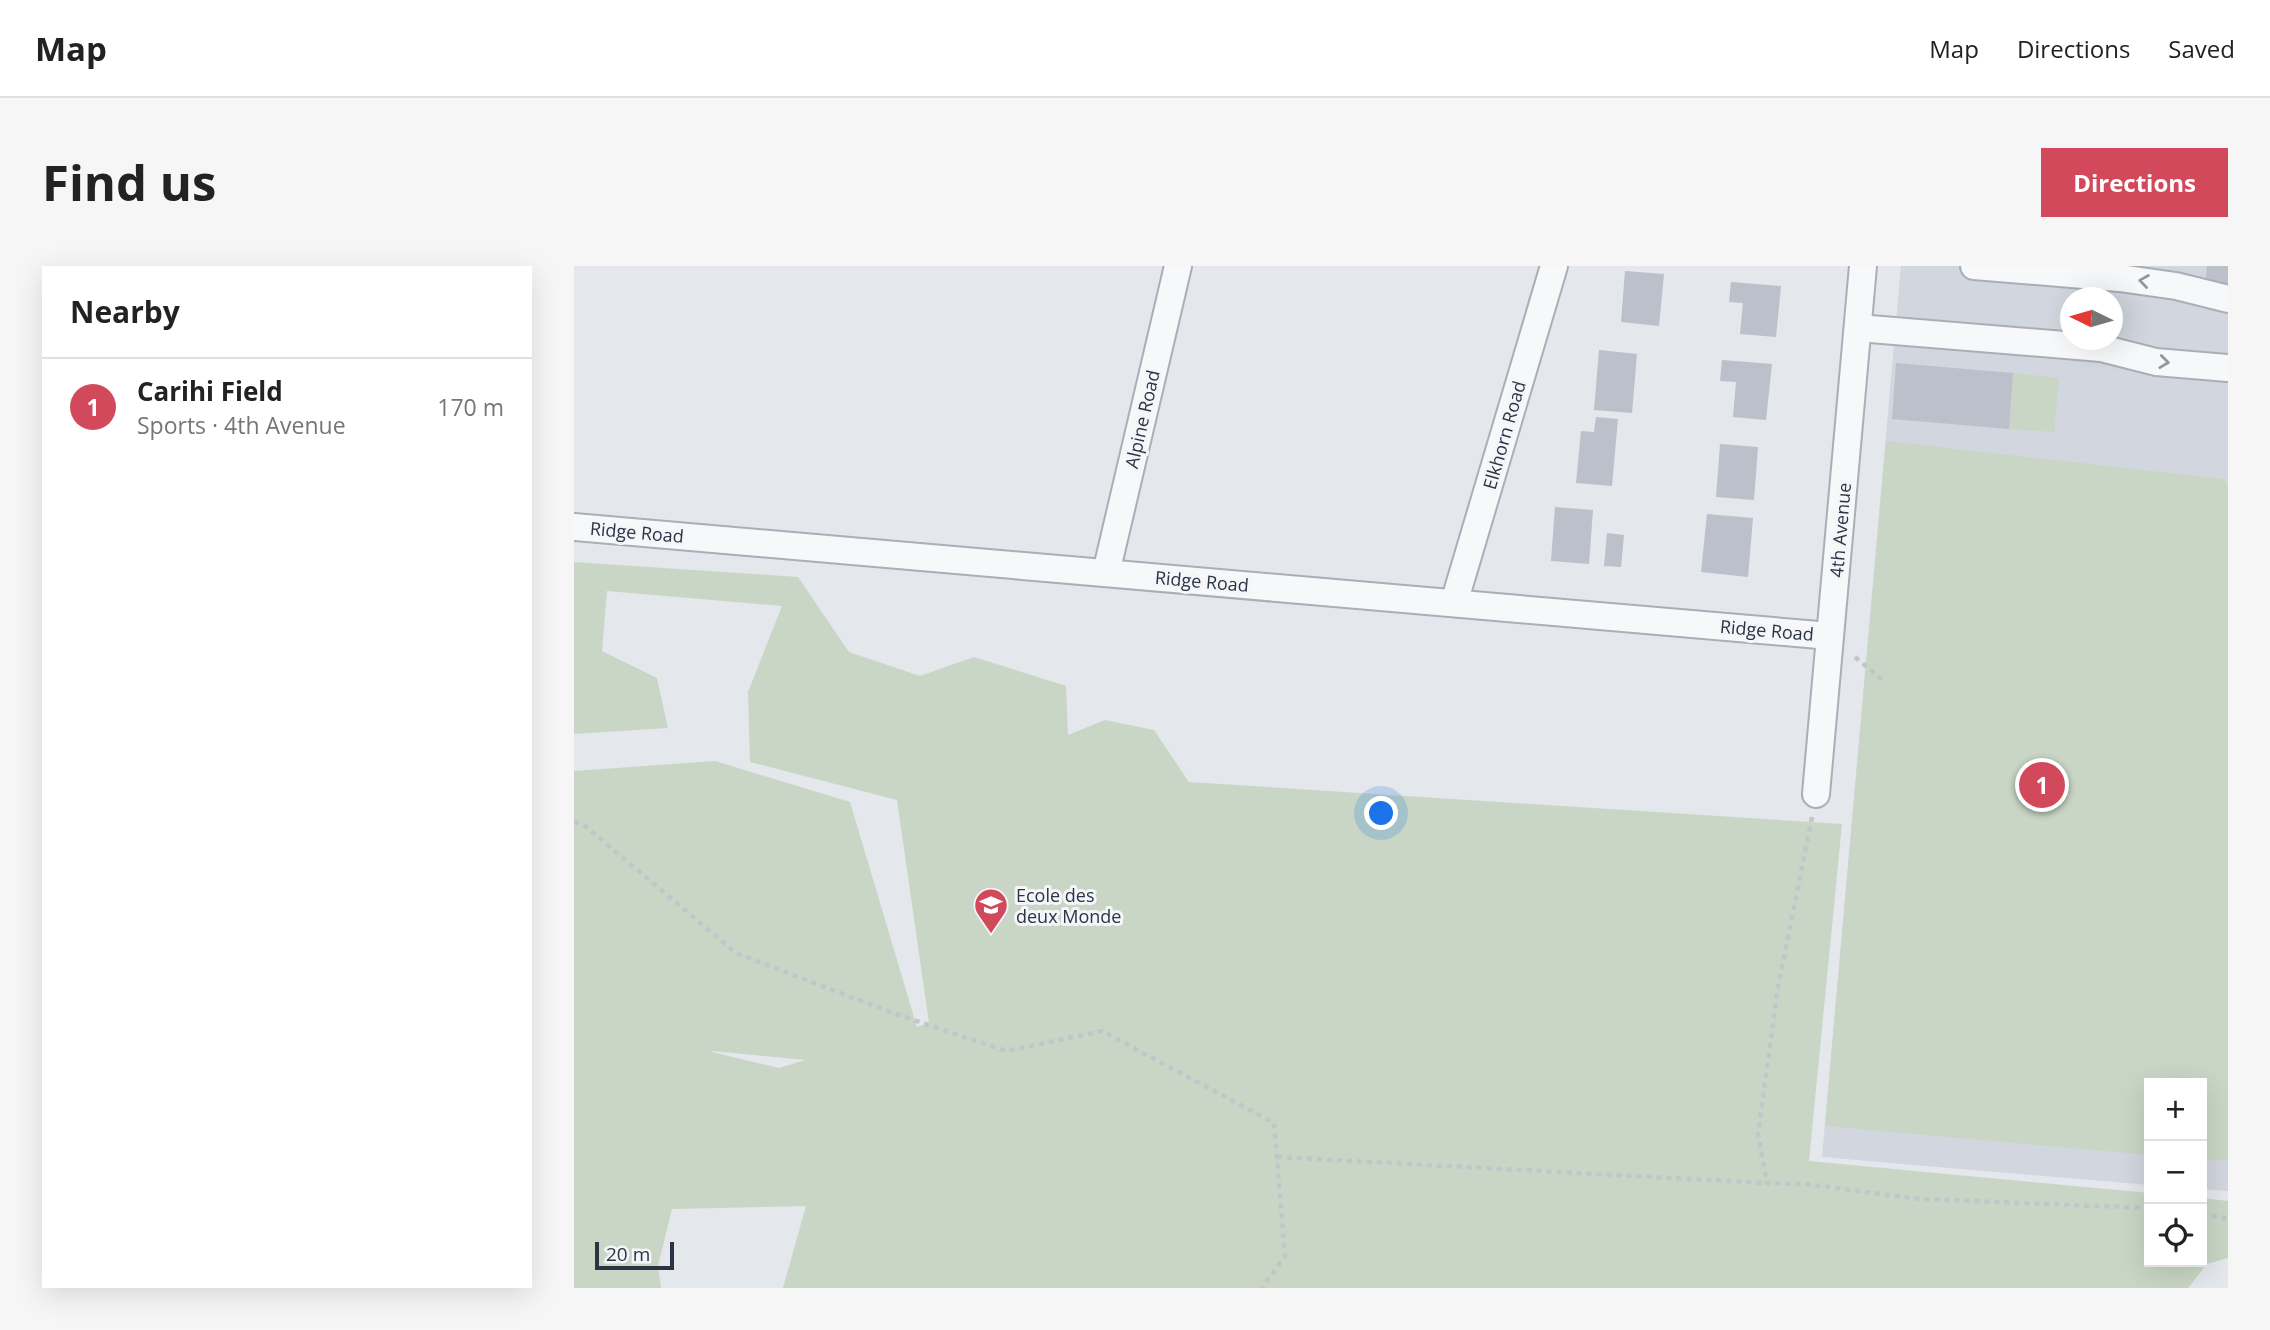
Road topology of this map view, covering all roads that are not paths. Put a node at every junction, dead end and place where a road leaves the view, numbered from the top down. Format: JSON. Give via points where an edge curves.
{"nodes":[{"id":1,"x":1178,"y":266,"type":"edge"},
{"id":2,"x":1554,"y":266,"type":"edge"},
{"id":3,"x":1863,"y":266,"type":"edge"},
{"id":4,"x":1975,"y":266,"type":"edge"},
{"id":5,"x":2107,"y":280,"type":"edge"},
{"id":6,"x":2228,"y":299,"type":"edge"},
{"id":7,"x":1858,"y":328,"type":"junction"},
{"id":8,"x":2060,"y":341,"type":"edge"},
{"id":9,"x":2119,"y":350,"type":"edge"},
{"id":10,"x":2228,"y":368,"type":"edge"},
{"id":11,"x":574,"y":527,"type":"edge"},
{"id":12,"x":1106,"y":573,"type":"junction"},
{"id":13,"x":1454,"y":603,"type":"junction"},
{"id":14,"x":1830,"y":636,"type":"junction"},
{"id":15,"x":1816,"y":794,"type":"road end"}],
"edges":[{"from":1,"to":12,"type":"street","name":"Alpine Road"},
{"from":2,"to":13,"type":"street","name":"Elkhorn Road"},
{"from":3,"to":7,"type":"street","name":"4th Avenue"},
{"from":4,"to":5,"type":"street"},
{"from":6,"to":5,"type":"street","one_way":true,"via":[[2176,286]]},
{"from":7,"to":8,"type":"street"},
{"from":7,"to":14,"type":"street","name":"4th Avenue"},
{"from":9,"to":10,"type":"street","one_way":true,"via":[[2156,362]]},
{"from":11,"to":12,"type":"street","name":"Ridge Road"},
{"from":12,"to":13,"type":"street","name":"Ridge Road"},
{"from":13,"to":14,"type":"street","name":"Ridge Road"},
{"from":14,"to":15,"type":"street","name":"4th Avenue"}]}
